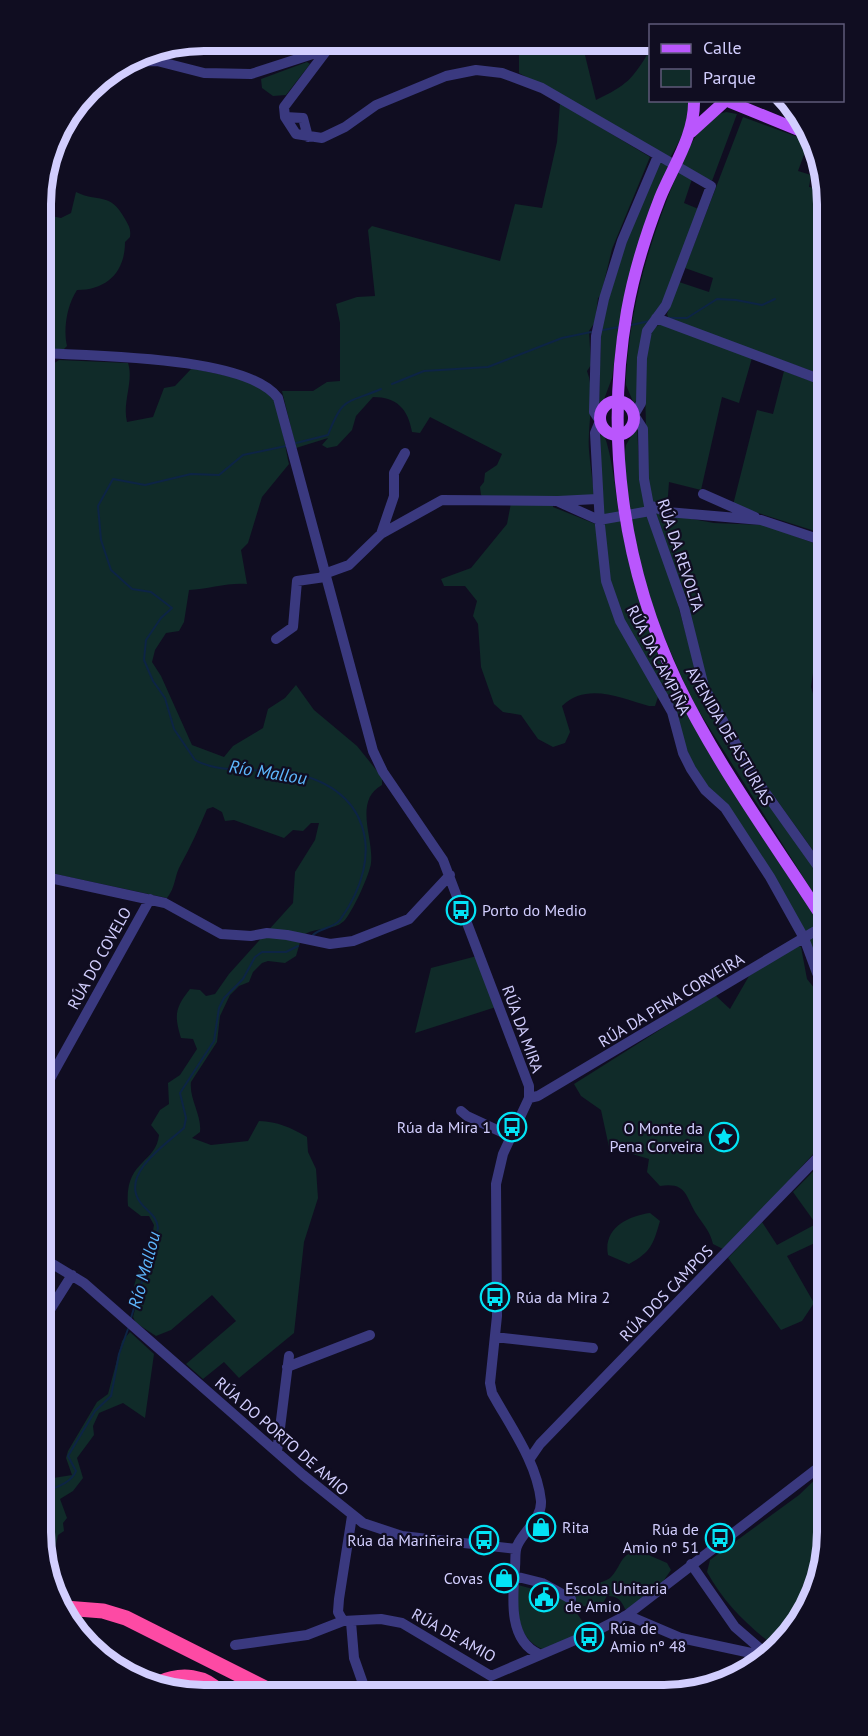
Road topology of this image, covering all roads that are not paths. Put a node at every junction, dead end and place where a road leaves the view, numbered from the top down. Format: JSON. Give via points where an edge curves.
{"nodes":[{"id":1,"x":324,"y":51,"type":"edge"},
{"id":2,"x":326,"y":51,"type":"edge"},
{"id":3,"x":151,"y":61,"type":"edge"},
{"id":4,"x":694,"y":102,"type":"edge"},
{"id":5,"x":724,"y":102,"type":"edge"},
{"id":6,"x":728,"y":102,"type":"edge"},
{"id":7,"x":797,"y":130,"type":"edge"},
{"id":8,"x":690,"y":133,"type":"junction"},
{"id":9,"x":658,"y":156,"type":"junction"},
{"id":10,"x":656,"y":318,"type":"junction"},
{"id":11,"x":51,"y":354,"type":"edge"},
{"id":12,"x":817,"y":378,"type":"edge"},
{"id":13,"x":622,"y":406,"type":"junction"},
{"id":14,"x":612,"y":430,"type":"junction"},
{"id":15,"x":405,"y":453,"type":"dead end"},
{"id":16,"x":618,"y":453,"type":"junction"},
{"id":17,"x":703,"y":494,"type":"dead end"},
{"id":18,"x":597,"y":499,"type":"junction"},
{"id":19,"x":558,"y":501,"type":"junction"},
{"id":20,"x":649,"y":508,"type":"junction"},
{"id":21,"x":599,"y":520,"type":"junction"},
{"id":22,"x":761,"y":520,"type":"junction"},
{"id":23,"x":381,"y":534,"type":"junction"},
{"id":24,"x":817,"y":539,"type":"edge"},
{"id":25,"x":324,"y":575,"type":"junction"},
{"id":26,"x":276,"y":639,"type":"dead end"},
{"id":27,"x":817,"y":865,"type":"edge"},
{"id":28,"x":450,"y":875,"type":"junction"},
{"id":29,"x":51,"y":878,"type":"edge"},
{"id":30,"x":150,"y":899,"type":"junction"},
{"id":31,"x":817,"y":908,"type":"edge"},
{"id":32,"x":817,"y":930,"type":"edge"},
{"id":33,"x":806,"y":937,"type":"junction"},
{"id":34,"x":817,"y":972,"type":"edge"},
{"id":35,"x":51,"y":1077,"type":"edge"},
{"id":36,"x":529,"y":1098,"type":"junction"},
{"id":37,"x":461,"y":1111,"type":"dead end"},
{"id":38,"x":510,"y":1137,"type":"junction"},
{"id":39,"x":817,"y":1158,"type":"edge"},
{"id":40,"x":51,"y":1263,"type":"edge"},
{"id":41,"x":72,"y":1275,"type":"junction"},
{"id":42,"x":51,"y":1308,"type":"edge"},
{"id":43,"x":370,"y":1335,"type":"dead end"},
{"id":44,"x":495,"y":1337,"type":"junction"},
{"id":45,"x":593,"y":1348,"type":"dead end"},
{"id":46,"x":277,"y":1452,"type":"junction"},
{"id":47,"x":529,"y":1460,"type":"junction"},
{"id":48,"x":817,"y":1469,"type":"edge"},
{"id":49,"x":352,"y":1516,"type":"junction"},
{"id":50,"x":363,"y":1523,"type":"junction"},
{"id":51,"x":351,"y":1534,"type":"junction"},
{"id":52,"x":516,"y":1549,"type":"junction"},
{"id":53,"x":704,"y":1554,"type":"junction"},
{"id":54,"x":692,"y":1564,"type":"junction"},
{"id":55,"x":680,"y":1572,"type":"junction"},
{"id":56,"x":514,"y":1576,"type":"junction"},
{"id":57,"x":701,"y":1579,"type":"junction"},
{"id":58,"x":571,"y":1599,"type":"dead end"},
{"id":59,"x":72,"y":1609,"type":"edge"},
{"id":60,"x":627,"y":1615,"type":"junction"},
{"id":61,"x":347,"y":1621,"type":"junction"},
{"id":62,"x":235,"y":1646,"type":"dead end"},
{"id":63,"x":761,"y":1649,"type":"edge"},
{"id":64,"x":751,"y":1653,"type":"dead end"},
{"id":65,"x":539,"y":1654,"type":"junction"},
{"id":66,"x":491,"y":1676,"type":"junction"},
{"id":67,"x":167,"y":1680,"type":"edge"},
{"id":68,"x":209,"y":1685,"type":"edge"},
{"id":69,"x":259,"y":1685,"type":"edge"},
{"id":70,"x":363,"y":1685,"type":"edge"},
{"id":71,"x":492,"y":1685,"type":"edge"}],
"edges":[{"from":1,"to":3,"type":"street","via":[[251,74],[204,73]]},
{"from":2,"to":9,"type":"street","via":[[286,103],[285,117],[296,134],[322,138],[376,105],[446,76],[476,70],[520,78]]},
{"from":4,"to":8,"type":"main road"},
{"from":5,"to":8,"type":"main road"},
{"from":6,"to":7,"type":"main road"},
{"from":8,"to":13,"type":"main road","via":[[652,220],[633,284],[619,377]]},
{"from":9,"to":10,"type":"street","via":[[711,186],[666,305]]},
{"from":9,"to":14,"type":"street","name":"RÚA DA CAMPIÑA","via":[[612,269],[596,336],[594,412]]},
{"from":10,"to":12,"type":"street"},
{"from":10,"to":13,"type":"street","via":[[647,331],[642,358],[641,403]]},
{"from":11,"to":25,"type":"street","name":"RÚA DA MIRA","via":[[190,362],[272,389],[286,426]]},
{"from":13,"to":14,"type":"main road"},
{"from":13,"to":14,"type":"main road","via":[[631,427]]},
{"from":13,"to":14,"type":"main road","via":[[600,413]]},
{"from":13,"to":20,"type":"street","name":"RÚA DA REVOLTA","via":[[643,429]]},
{"from":14,"to":16,"type":"main road"},
{"from":14,"to":16,"type":"main road"},
{"from":14,"to":18,"type":"street","name":"RÚA DA CAMPIÑA","via":[[595,434]]},
{"from":15,"to":23,"type":"street","via":[[394,473],[394,496]]},
{"from":16,"to":31,"type":"main road","name":"AVENIDA DE ASTURIAS","via":[[635,566],[667,660],[719,755]]},
{"from":17,"to":22,"type":"street"},
{"from":18,"to":19,"type":"street"},
{"from":18,"to":21,"type":"street","name":"RÚA DA CAMPIÑA"},
{"from":19,"to":21,"type":"street"},
{"from":19,"to":23,"type":"street","via":[[451,498]]},
{"from":20,"to":21,"type":"street"},
{"from":20,"to":22,"type":"street"},
{"from":20,"to":27,"type":"street","name":"RÚA DA REVOLTA","via":[[712,703],[755,778]]},
{"from":21,"to":33,"type":"street","name":"RÚA DA CAMPIÑA","via":[[612,600],[630,640],[672,712],[683,753],[700,785],[719,800]]},
{"from":22,"to":24,"type":"street"},
{"from":23,"to":25,"type":"street","via":[[349,565]]},
{"from":25,"to":26,"type":"street","via":[[297,581],[293,627]]},
{"from":25,"to":28,"type":"street","name":"RÚA DA MIRA","via":[[373,751],[382,772]]},
{"from":28,"to":30,"type":"street","via":[[410,919],[343,944],[287,934],[221,934],[187,913]]},
{"from":28,"to":36,"type":"street","name":"RÚA DA MIRA","via":[[528,1086]]},
{"from":29,"to":30,"type":"street"},
{"from":30,"to":35,"type":"street","name":"RÚA DO COVELO"},
{"from":32,"to":33,"type":"street","name":"RÚA DA PENA CORVEIRA"},
{"from":33,"to":34,"type":"street","name":"RÚA DA CAMPIÑA"},
{"from":33,"to":36,"type":"street","name":"RÚA DA PENA CORVEIRA"},
{"from":36,"to":38,"type":"street","name":"RÚA DA MIRA"},
{"from":37,"to":38,"type":"street"},
{"from":38,"to":44,"type":"street","name":"RÚA DA MIRA","via":[[496,1184]]},
{"from":39,"to":47,"type":"street","name":"RÚA DOS CAMPOS","via":[[540,1444]]},
{"from":40,"to":41,"type":"street","name":"RÚA DO PORTO DE AMIO"},
{"from":41,"to":42,"type":"street"},
{"from":41,"to":46,"type":"street","name":"RÚA DO PORTO DE AMIO"},
{"from":43,"to":46,"type":"street","via":[[288,1361]]},
{"from":44,"to":45,"type":"street"},
{"from":44,"to":47,"type":"street","name":"RÚA DA MIRA","via":[[490,1388]]},
{"from":46,"to":49,"type":"street","name":"RÚA DO PORTO DE AMIO"},
{"from":47,"to":52,"type":"street","name":"RÚA DA MIRA","via":[[541,1507]]},
{"from":48,"to":53,"type":"street","name":"RÚA DE AMIO"},
{"from":49,"to":50,"type":"street"},
{"from":49,"to":51,"type":"street"},
{"from":50,"to":51,"type":"street"},
{"from":50,"to":52,"type":"street","via":[[402,1536]]},
{"from":51,"to":61,"type":"street","via":[[338,1612]]},
{"from":52,"to":56,"type":"street"},
{"from":53,"to":54,"type":"street","name":"RÚA DE AMIO"},
{"from":53,"to":57,"type":"street"},
{"from":54,"to":55,"type":"street","name":"RÚA DE AMIO"},
{"from":54,"to":57,"type":"street"},
{"from":55,"to":57,"type":"street"},
{"from":55,"to":60,"type":"street","name":"RÚA DE AMIO"},
{"from":56,"to":58,"type":"street","via":[[542,1583]]},
{"from":56,"to":65,"type":"street","via":[[516,1624],[525,1642]]},
{"from":57,"to":63,"type":"street","via":[[735,1627]]},
{"from":59,"to":69,"type":"highway","via":[[126,1618]]},
{"from":60,"to":64,"type":"street","via":[[681,1638]]},
{"from":60,"to":65,"type":"street","name":"RÚA DE AMIO"},
{"from":61,"to":62,"type":"street","name":"RÚA DE AMIO","via":[[307,1635]]},
{"from":61,"to":66,"type":"street","name":"RÚA DE AMIO","via":[[381,1619],[402,1623]]},
{"from":61,"to":70,"type":"street"},
{"from":65,"to":66,"type":"street","name":"RÚA DE AMIO"},
{"from":66,"to":71,"type":"street"},
{"from":67,"to":68,"type":"highway","via":[[199,1678]]}]}
